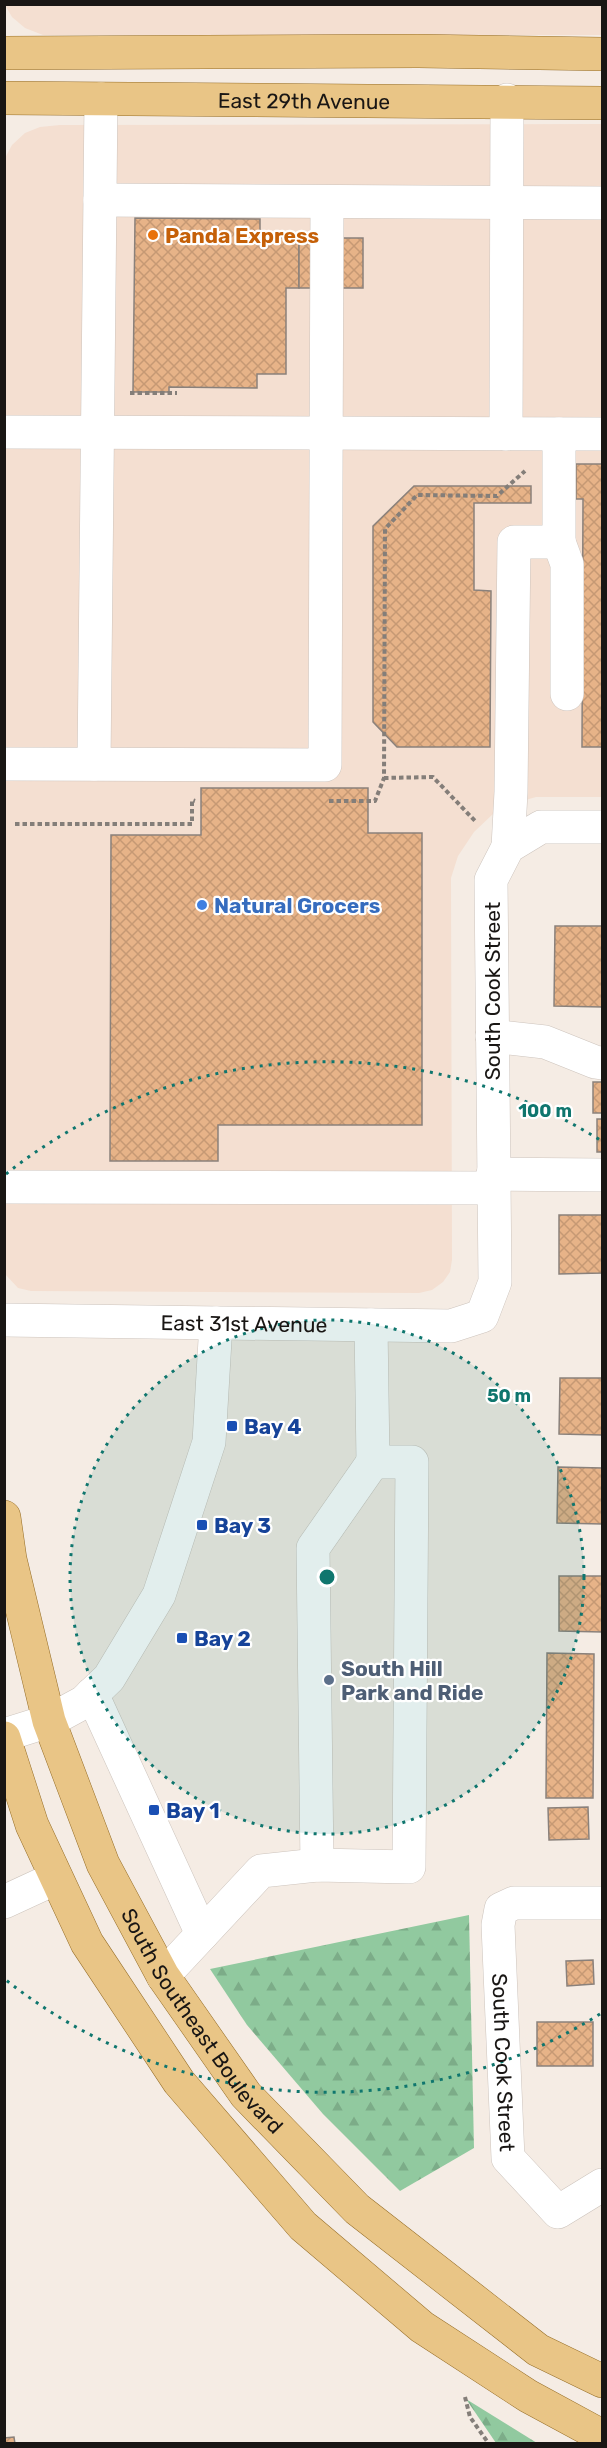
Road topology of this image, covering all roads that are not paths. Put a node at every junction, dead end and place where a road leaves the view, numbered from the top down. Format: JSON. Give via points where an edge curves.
{"nodes":[{"id":1,"x":4,"y":53,"type":"edge"},
{"id":2,"x":603,"y":54,"type":"edge"},
{"id":3,"x":4,"y":98,"type":"edge"},
{"id":4,"x":101,"y":99,"type":"junction"},
{"id":5,"x":507,"y":100,"type":"junction"},
{"id":6,"x":603,"y":103,"type":"edge"},
{"id":7,"x":100,"y":200,"type":"junction"},
{"id":8,"x":328,"y":202,"type":"junction"},
{"id":9,"x":506,"y":202,"type":"junction"},
{"id":10,"x":603,"y":203,"type":"edge"},
{"id":11,"x":4,"y":432,"type":"edge"},
{"id":12,"x":97,"y":432,"type":"junction"},
{"id":13,"x":327,"y":433,"type":"junction"},
{"id":14,"x":506,"y":434,"type":"junction"},
{"id":15,"x":560,"y":434,"type":"junction"},
{"id":16,"x":603,"y":434,"type":"edge"},
{"id":17,"x":559,"y":542,"type":"junction"},
{"id":18,"x":567,"y":694,"type":"dead end"},
{"id":19,"x":4,"y":764,"type":"edge"},
{"id":20,"x":94,"y":764,"type":"junction"},
{"id":21,"x":603,"y":826,"type":"edge"},
{"id":22,"x":508,"y":847,"type":"junction"},
{"id":23,"x":492,"y":1036,"type":"junction"},
{"id":24,"x":603,"y":1063,"type":"edge"},
{"id":25,"x":603,"y":1175,"type":"edge"},
{"id":26,"x":493,"y":1181,"type":"junction"},
{"id":27,"x":4,"y":1187,"type":"edge"},
{"id":28,"x":482,"y":1316,"type":"joint"},
{"id":29,"x":4,"y":1320,"type":"edge"},
{"id":30,"x":216,"y":1323,"type":"junction"},
{"id":31,"x":371,"y":1324,"type":"junction"},
{"id":32,"x":373,"y":1462,"type":"junction"},
{"id":33,"x":4,"y":1516,"type":"edge"},
{"id":34,"x":92,"y":1694,"type":"junction"},
{"id":35,"x":49,"y":1721,"type":"junction"},
{"id":36,"x":4,"y":1736,"type":"edge"},
{"id":37,"x":317,"y":1865,"type":"junction"},
{"id":38,"x":57,"y":1878,"type":"junction"},
{"id":39,"x":4,"y":1902,"type":"edge"},
{"id":40,"x":603,"y":1903,"type":"edge"},
{"id":41,"x":202,"y":1934,"type":"junction"},
{"id":42,"x":163,"y":1976,"type":"junction"},
{"id":43,"x":603,"y":2186,"type":"edge"},
{"id":44,"x":603,"y":2381,"type":"edge"},
{"id":45,"x":603,"y":2436,"type":"edge"}],
"edges":[{"from":1,"to":2,"type":"main road"},
{"from":3,"to":4,"type":"main road","name":"East 29th Avenue"},
{"from":4,"to":5,"type":"main road","name":"East 29th Avenue"},
{"from":4,"to":7,"type":"street"},
{"from":5,"to":6,"type":"main road","name":"East 29th Avenue"},
{"from":5,"to":9,"type":"street"},
{"from":7,"to":8,"type":"street"},
{"from":7,"to":12,"type":"street"},
{"from":8,"to":9,"type":"street"},
{"from":8,"to":13,"type":"street"},
{"from":9,"to":10,"type":"street"},
{"from":9,"to":14,"type":"street"},
{"from":11,"to":12,"type":"street"},
{"from":12,"to":13,"type":"street"},
{"from":12,"to":20,"type":"street"},
{"from":13,"to":14,"type":"street"},
{"from":13,"to":20,"type":"street","via":[[325,765]]},
{"from":14,"to":15,"type":"street"},
{"from":15,"to":16,"type":"street"},
{"from":15,"to":17,"type":"street"},
{"from":17,"to":18,"type":"street","via":[[567,564]]},
{"from":17,"to":22,"type":"street","via":[[514,542]]},
{"from":19,"to":20,"type":"street"},
{"from":21,"to":22,"type":"street","via":[[541,827]]},
{"from":22,"to":23,"type":"street","name":"South Cook Street","via":[[491,880]]},
{"from":23,"to":24,"type":"street","via":[[545,1042]]},
{"from":23,"to":26,"type":"street","name":"South Cook Street"},
{"from":25,"to":26,"type":"street"},
{"from":26,"to":27,"type":"street"},
{"from":26,"to":28,"type":"street","name":"South Cook Street","via":[[495,1282]]},
{"from":28,"to":31,"type":"street","name":"East 31st Avenue","via":[[451,1326]]},
{"from":29,"to":30,"type":"street","name":"East 31st Avenue"},
{"from":30,"to":31,"type":"street","name":"East 31st Avenue"},
{"from":30,"to":34,"type":"street","via":[[209,1442],[159,1595],[110,1678]]},
{"from":31,"to":32,"type":"street"},
{"from":32,"to":37,"type":"street","via":[[313,1548]]},
{"from":32,"to":37,"type":"street","via":[[412,1462],[409,1866]]},
{"from":33,"to":35,"type":"main road","name":"South Southeast Boulevard","via":[[10,1559]]},
{"from":34,"to":35,"type":"street"},
{"from":34,"to":41,"type":"street"},
{"from":35,"to":36,"type":"street"},
{"from":35,"to":42,"type":"main road","name":"South Southeast Boulevard","via":[[103,1864]]},
{"from":36,"to":38,"type":"main road","via":[[32,1825]]},
{"from":37,"to":41,"type":"street","via":[[261,1870]]},
{"from":38,"to":39,"type":"street"},
{"from":38,"to":45,"type":"main road","via":[[87,1943],[179,2082],[303,2226],[422,2327],[528,2396]]},
{"from":40,"to":43,"type":"street","name":"South Cook Street","via":[[514,1903],[501,1910],[498,1925],[508,2158],[558,2212]]},
{"from":41,"to":42,"type":"street"},
{"from":42,"to":44,"type":"main road","name":"South Southeast Boulevard","via":[[246,2096],[357,2209],[538,2350]]}]}
